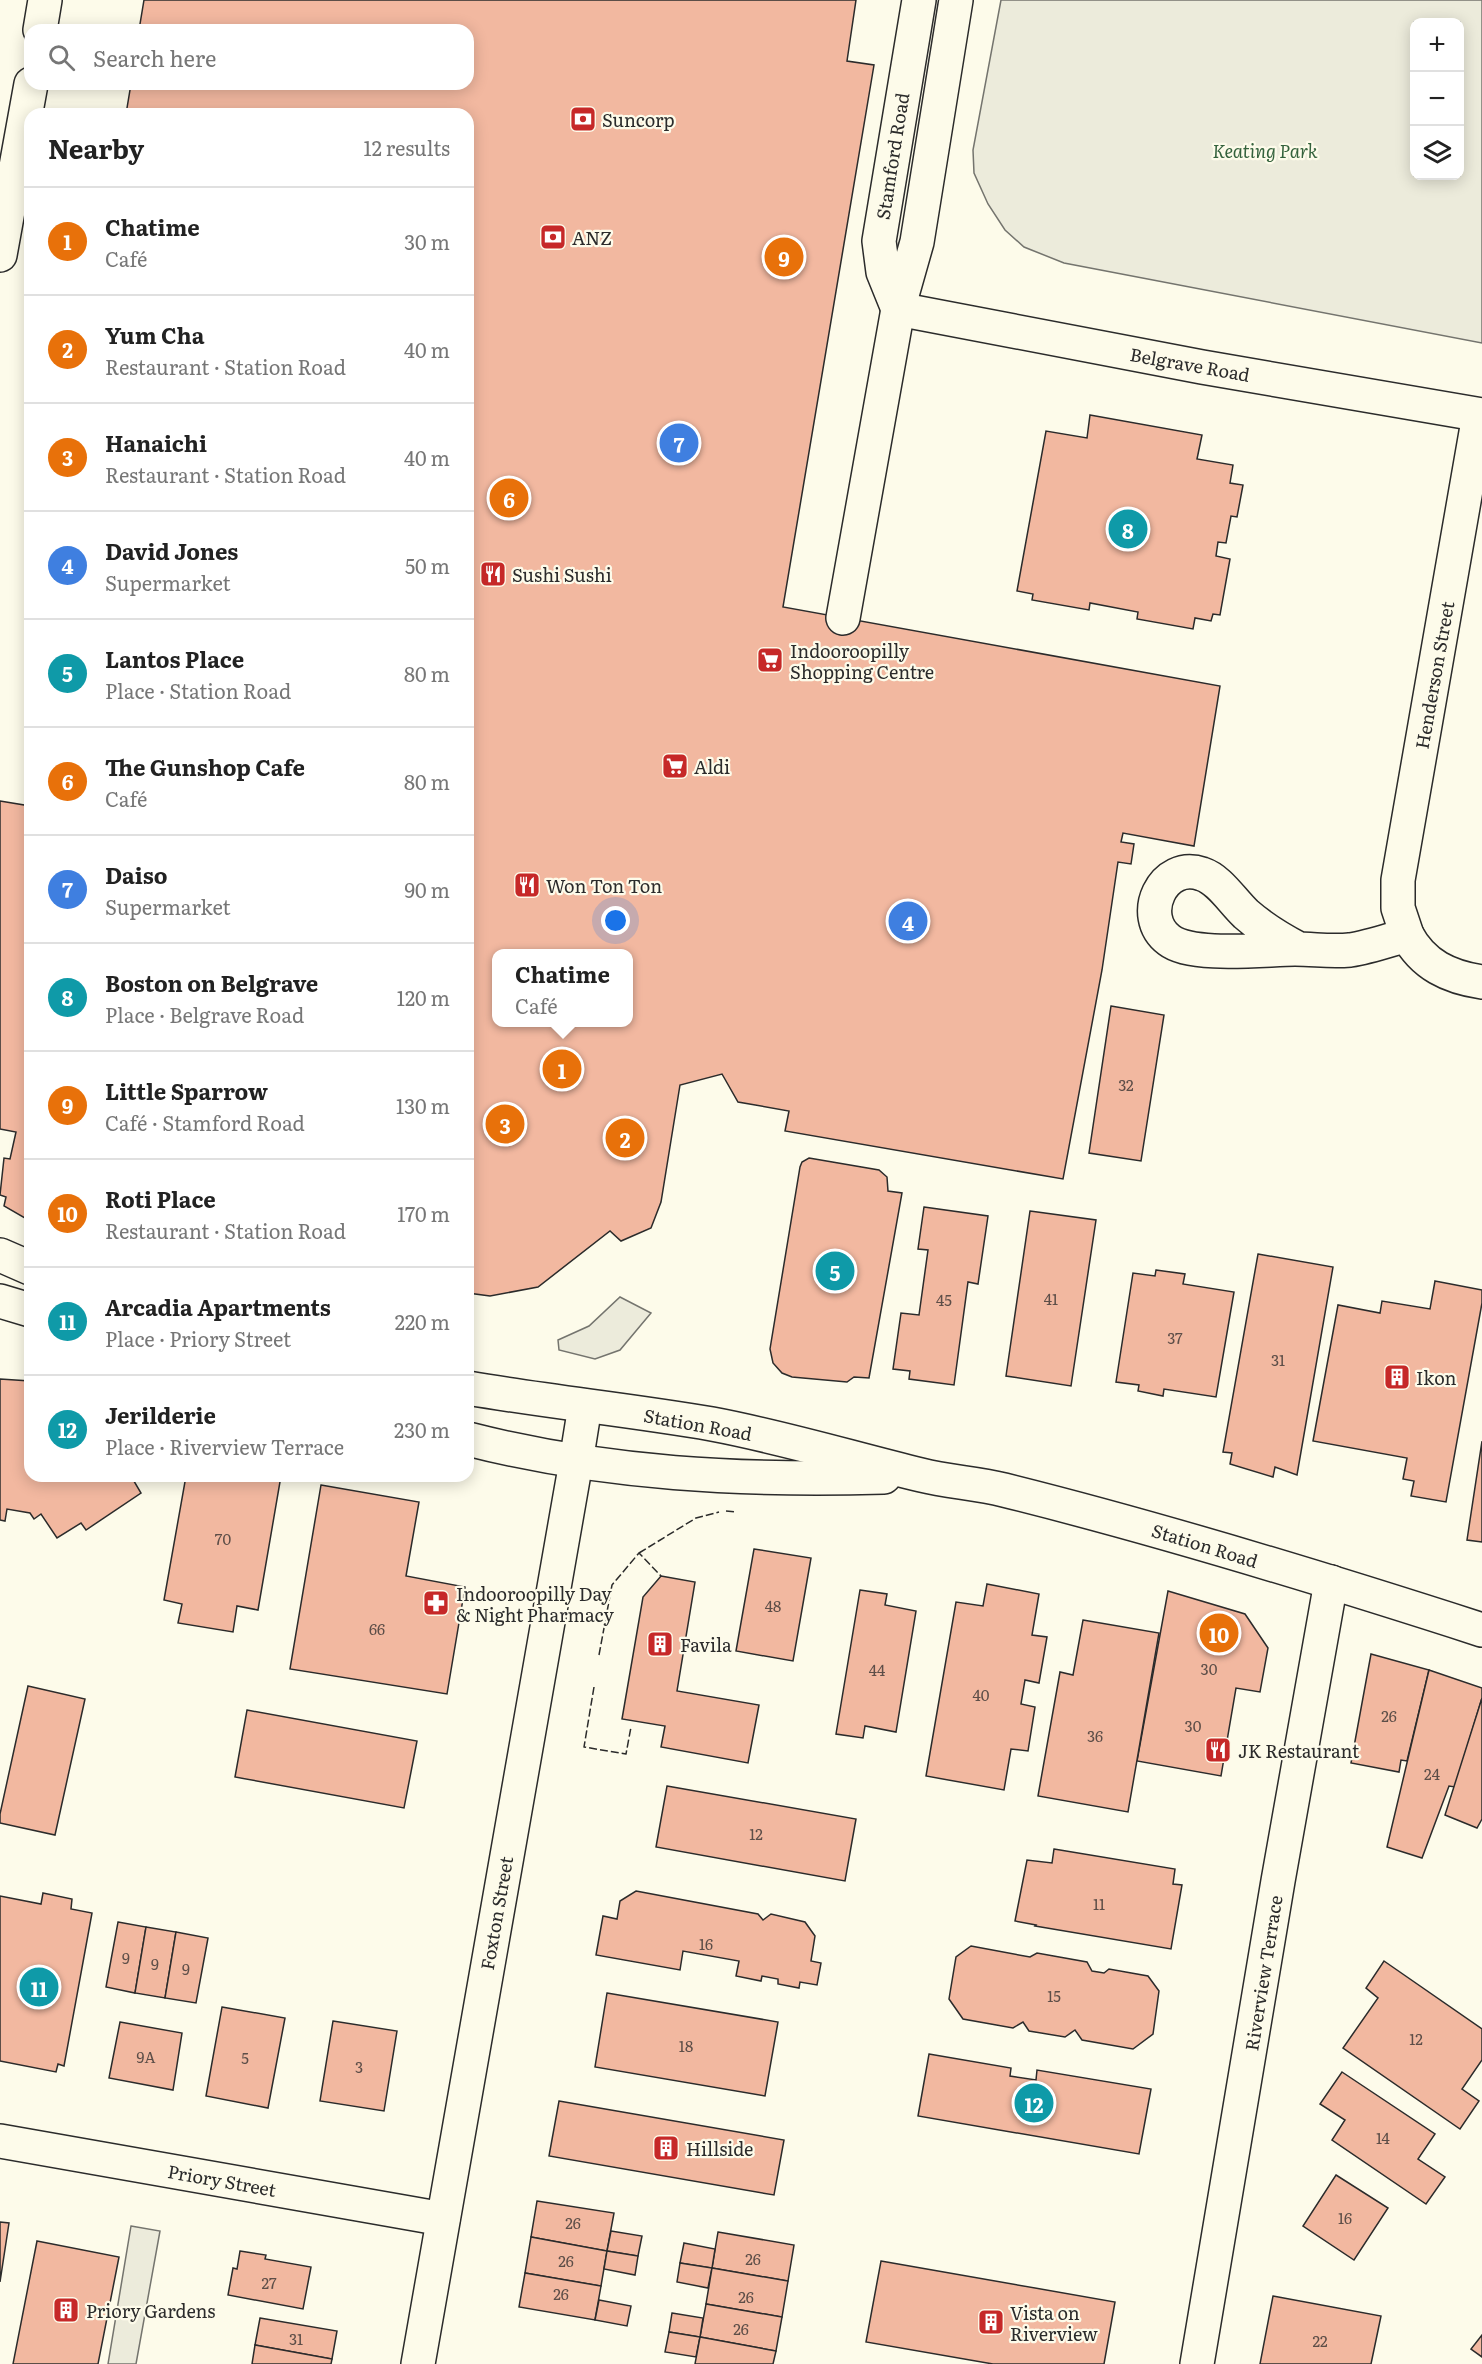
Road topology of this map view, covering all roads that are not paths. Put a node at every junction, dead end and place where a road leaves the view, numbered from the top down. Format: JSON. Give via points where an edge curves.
{"nodes":[{"id":1,"x":45,"y":0,"type":"edge"},
{"id":2,"x":919,"y":0,"type":"edge"},
{"id":3,"x":956,"y":0,"type":"edge"},
{"id":4,"x":41,"y":24,"type":"edge"},
{"id":5,"x":30,"y":90,"type":"edge"},
{"id":6,"x":27,"y":108,"type":"edge"},
{"id":7,"x":24,"y":123,"type":"edge"},
{"id":8,"x":0,"y":255,"type":"edge"},
{"id":9,"x":898,"y":309,"type":"junction"},
{"id":10,"x":1481,"y":415,"type":"edge"},
{"id":11,"x":843,"y":618,"type":"dead end"},
{"id":12,"x":1407,"y":935,"type":"junction"},
{"id":13,"x":1299,"y":949,"type":"dead end"},
{"id":14,"x":1482,"y":982,"type":"edge"},
{"id":15,"x":0,"y":1255,"type":"edge"},
{"id":16,"x":24,"y":1265,"type":"edge"},
{"id":17,"x":0,"y":1301,"type":"edge"},
{"id":18,"x":24,"y":1308,"type":"edge"},
{"id":19,"x":474,"y":1389,"type":"edge"},
{"id":20,"x":585,"y":1406,"type":"junction"},
{"id":21,"x":711,"y":1424,"type":"junction"},
{"id":22,"x":474,"y":1440,"type":"edge"},
{"id":23,"x":576,"y":1462,"type":"junction"},
{"id":24,"x":700,"y":1476,"type":"junction"},
{"id":25,"x":925,"y":1476,"type":"junction"},
{"id":26,"x":1331,"y":1582,"type":"junction"},
{"id":27,"x":1482,"y":1630,"type":"edge"},
{"id":28,"x":0,"y":2141,"type":"edge"},
{"id":29,"x":443,"y":2219,"type":"junction"},
{"id":30,"x":418,"y":2364,"type":"edge"},
{"id":31,"x":1197,"y":2364,"type":"edge"}],
"edges":[{"from":1,"to":4,"type":"street"},
{"from":2,"to":9,"type":"street","name":"Stamford Road","via":[[879,241],[882,272]]},
{"from":3,"to":9,"type":"street","name":"Stamford Road","via":[[917,242]]},
{"from":5,"to":6,"type":"street"},
{"from":7,"to":8,"type":"street"},
{"from":9,"to":10,"type":"street","name":"Belgrave Road"},
{"from":9,"to":11,"type":"street","name":"Stamford Road"},
{"from":10,"to":12,"type":"street","name":"Henderson Street","via":[[1398,880],[1398,908]]},
{"from":12,"to":13,"type":"street","via":[[1352,950]]},
{"from":12,"to":14,"type":"street","via":[[1436,968]]},
{"from":15,"to":16,"type":"street"},
{"from":17,"to":18,"type":"street"},
{"from":19,"to":20,"type":"street","name":"Station Road"},
{"from":20,"to":21,"type":"street","name":"Station Road"},
{"from":20,"to":23,"type":"street","name":"Foxton Street"},
{"from":21,"to":24,"type":"street"},
{"from":21,"to":25,"type":"street","name":"Station Road"},
{"from":22,"to":23,"type":"street","name":"Station Road"},
{"from":23,"to":24,"type":"street","name":"Station Road"},
{"from":23,"to":29,"type":"street","name":"Foxton Street"},
{"from":24,"to":25,"type":"street","name":"Station Road"},
{"from":25,"to":26,"type":"street","name":"Station Road","via":[[999,1488]]},
{"from":26,"to":27,"type":"street","name":"Station Road"},
{"from":26,"to":31,"type":"street","name":"Riverview Terrace"},
{"from":28,"to":29,"type":"street","name":"Priory Street"},
{"from":29,"to":30,"type":"street","name":"Foxton Street"}]}
